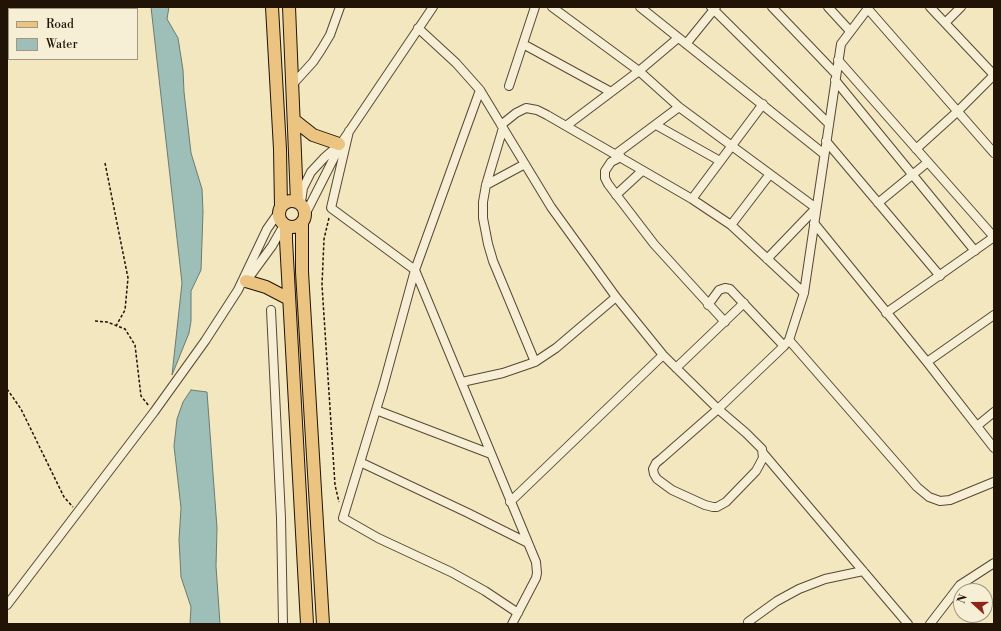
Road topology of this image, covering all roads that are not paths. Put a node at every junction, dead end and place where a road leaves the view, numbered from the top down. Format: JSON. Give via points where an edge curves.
{"nodes":[{"id":1,"x":272,"y":7,"type":"edge"},
{"id":2,"x":288,"y":7,"type":"edge"},
{"id":3,"x":340,"y":7,"type":"edge"},
{"id":4,"x":433,"y":7,"type":"edge"},
{"id":5,"x":535,"y":7,"type":"edge"},
{"id":6,"x":552,"y":7,"type":"edge"},
{"id":7,"x":640,"y":7,"type":"edge"},
{"id":8,"x":772,"y":7,"type":"edge"},
{"id":9,"x":828,"y":7,"type":"edge"},
{"id":10,"x":930,"y":7,"type":"edge"},
{"id":11,"x":962,"y":7,"type":"edge"},
{"id":12,"x":714,"y":8,"type":"edge"},
{"id":13,"x":869,"y":8,"type":"edge"},
{"id":14,"x":945,"y":23,"type":"junction"},
{"id":15,"x":418,"y":28,"type":"junction"},
{"id":16,"x":850,"y":31,"type":"junction"},
{"id":17,"x":678,"y":38,"type":"junction"},
{"id":18,"x":523,"y":44,"type":"junction"},
{"id":19,"x":686,"y":44,"type":"junction"},
{"id":20,"x":838,"y":60,"type":"junction"},
{"id":21,"x":639,"y":71,"type":"junction"},
{"id":22,"x":994,"y":75,"type":"edge"},
{"id":23,"x":835,"y":77,"type":"junction"},
{"id":24,"x":292,"y":85,"type":"junction"},
{"id":25,"x":509,"y":86,"type":"dead end"},
{"id":26,"x":480,"y":90,"type":"junction"},
{"id":27,"x":611,"y":92,"type":"junction"},
{"id":28,"x":763,"y":104,"type":"junction"},
{"id":29,"x":679,"y":106,"type":"junction"},
{"id":30,"x":958,"y":111,"type":"junction"},
{"id":31,"x":294,"y":120,"type":"junction"},
{"id":32,"x":829,"y":124,"type":"junction"},
{"id":33,"x":656,"y":125,"type":"junction"},
{"id":34,"x":566,"y":126,"type":"junction"},
{"id":35,"x":502,"y":127,"type":"junction"},
{"id":36,"x":350,"y":131,"type":"junction"},
{"id":37,"x":826,"y":141,"type":"junction"},
{"id":38,"x":341,"y":143,"type":"junction"},
{"id":39,"x":731,"y":146,"type":"junction"},
{"id":40,"x":916,"y":149,"type":"junction"},
{"id":41,"x":994,"y":153,"type":"edge"},
{"id":42,"x":824,"y":154,"type":"junction"},
{"id":43,"x":618,"y":156,"type":"junction"},
{"id":44,"x":720,"y":161,"type":"junction"},
{"id":45,"x":928,"y":162,"type":"junction"},
{"id":46,"x":525,"y":164,"type":"junction"},
{"id":47,"x":642,"y":171,"type":"junction"},
{"id":48,"x":770,"y":174,"type":"junction"},
{"id":49,"x":913,"y":174,"type":"junction"},
{"id":50,"x":486,"y":185,"type":"junction"},
{"id":51,"x":616,"y":195,"type":"junction"},
{"id":52,"x":692,"y":199,"type":"junction"},
{"id":53,"x":878,"y":203,"type":"junction"},
{"id":54,"x":816,"y":208,"type":"junction"},
{"id":55,"x":280,"y":209,"type":"junction"},
{"id":56,"x":301,"y":211,"type":"junction"},
{"id":57,"x":814,"y":224,"type":"junction"},
{"id":58,"x":731,"y":225,"type":"junction"},
{"id":59,"x":285,"y":226,"type":"junction"},
{"id":60,"x":994,"y":237,"type":"edge"},
{"id":61,"x":975,"y":251,"type":"junction"},
{"id":62,"x":767,"y":259,"type":"junction"},
{"id":63,"x":415,"y":270,"type":"junction"},
{"id":64,"x":940,"y":276,"type":"junction"},
{"id":65,"x":246,"y":281,"type":"junction"},
{"id":66,"x":238,"y":290,"type":"junction"},
{"id":67,"x":804,"y":293,"type":"junction"},
{"id":68,"x":616,"y":298,"type":"junction"},
{"id":69,"x":289,"y":299,"type":"junction"},
{"id":70,"x":744,"y":303,"type":"junction"},
{"id":71,"x":708,"y":305,"type":"junction"},
{"id":72,"x":271,"y":310,"type":"dead end"},
{"id":73,"x":886,"y":313,"type":"junction"},
{"id":74,"x":994,"y":315,"type":"edge"},
{"id":75,"x":725,"y":322,"type":"junction"},
{"id":76,"x":787,"y":343,"type":"junction"},
{"id":77,"x":663,"y":355,"type":"junction"},
{"id":78,"x":536,"y":362,"type":"junction"},
{"id":79,"x":927,"y":362,"type":"junction"},
{"id":80,"x":676,"y":368,"type":"junction"},
{"id":81,"x":462,"y":382,"type":"junction"},
{"id":82,"x":718,"y":409,"type":"junction"},
{"id":83,"x":376,"y":410,"type":"junction"},
{"id":84,"x":994,"y":412,"type":"edge"},
{"id":85,"x":977,"y":426,"type":"junction"},
{"id":86,"x":994,"y":448,"type":"edge"},
{"id":87,"x":763,"y":453,"type":"junction"},
{"id":88,"x":491,"y":454,"type":"junction"},
{"id":89,"x":360,"y":462,"type":"junction"},
{"id":90,"x":994,"y":482,"type":"edge"},
{"id":91,"x":510,"y":502,"type":"junction"},
{"id":92,"x":528,"y":543,"type":"junction"},
{"id":93,"x":994,"y":563,"type":"edge"},
{"id":94,"x":863,"y":571,"type":"junction"},
{"id":95,"x":7,"y":605,"type":"edge"},
{"id":96,"x":518,"y":614,"type":"junction"},
{"id":97,"x":748,"y":622,"type":"dead end"},
{"id":98,"x":283,"y":624,"type":"edge"},
{"id":99,"x":307,"y":624,"type":"edge"},
{"id":100,"x":322,"y":624,"type":"edge"},
{"id":101,"x":512,"y":624,"type":"edge"},
{"id":102,"x":908,"y":624,"type":"edge"},
{"id":103,"x":930,"y":624,"type":"edge"}],
"edges":[{"from":1,"to":55,"type":"main road","via":[[280,149]]},
{"from":2,"to":24,"type":"main road"},
{"from":3,"to":24,"type":"street","via":[[330,35],[321,50]]},
{"from":4,"to":15,"type":"street"},
{"from":5,"to":18,"type":"street"},
{"from":6,"to":21,"type":"street"},
{"from":7,"to":17,"type":"street"},
{"from":8,"to":23,"type":"street"},
{"from":9,"to":16,"type":"street"},
{"from":10,"to":14,"type":"street"},
{"from":11,"to":14,"type":"street"},
{"from":12,"to":19,"type":"street"},
{"from":12,"to":32,"type":"street"},
{"from":13,"to":16,"type":"street"},
{"from":13,"to":30,"type":"street"},
{"from":14,"to":22,"type":"street"},
{"from":15,"to":26,"type":"street","via":[[456,63]]},
{"from":15,"to":36,"type":"street"},
{"from":16,"to":20,"type":"street","via":[[841,44]]},
{"from":17,"to":19,"type":"street"},
{"from":17,"to":21,"type":"street"},
{"from":18,"to":25,"type":"street"},
{"from":18,"to":27,"type":"street"},
{"from":19,"to":28,"type":"street"},
{"from":20,"to":23,"type":"street"},
{"from":20,"to":40,"type":"street"},
{"from":21,"to":27,"type":"street"},
{"from":21,"to":29,"type":"street"},
{"from":22,"to":30,"type":"street"},
{"from":23,"to":32,"type":"street"},
{"from":23,"to":49,"type":"street"},
{"from":24,"to":31,"type":"main road"},
{"from":26,"to":35,"type":"street"},
{"from":26,"to":63,"type":"street"},
{"from":27,"to":34,"type":"street"},
{"from":28,"to":39,"type":"street"},
{"from":28,"to":42,"type":"street"},
{"from":29,"to":33,"type":"street"},
{"from":29,"to":39,"type":"street"},
{"from":30,"to":40,"type":"street"},
{"from":30,"to":41,"type":"street"},
{"from":31,"to":38,"type":"main road","via":[[313,135]]},
{"from":31,"to":56,"type":"main road"},
{"from":32,"to":37,"type":"street"},
{"from":33,"to":43,"type":"street"},
{"from":33,"to":44,"type":"street"},
{"from":34,"to":35,"type":"street","via":[[537,110],[526,108],[516,113]]},
{"from":34,"to":43,"type":"street"},
{"from":35,"to":46,"type":"street"},
{"from":35,"to":50,"type":"street"},
{"from":36,"to":38,"type":"street"},
{"from":36,"to":63,"type":"street","via":[[331,208]]},
{"from":37,"to":42,"type":"street"},
{"from":37,"to":53,"type":"street"},
{"from":38,"to":56,"type":"street"},
{"from":38,"to":56,"type":"street","via":[[311,172],[303,188]]},
{"from":39,"to":44,"type":"street"},
{"from":39,"to":48,"type":"street"},
{"from":40,"to":45,"type":"street"},
{"from":42,"to":54,"type":"street"},
{"from":43,"to":47,"type":"street"},
{"from":43,"to":51,"type":"street","via":[[604,174]]},
{"from":44,"to":52,"type":"street"},
{"from":45,"to":49,"type":"street"},
{"from":45,"to":60,"type":"street"},
{"from":46,"to":50,"type":"street"},
{"from":46,"to":68,"type":"street","via":[[551,208]]},
{"from":47,"to":51,"type":"street"},
{"from":47,"to":52,"type":"street"},
{"from":48,"to":54,"type":"street"},
{"from":48,"to":58,"type":"street"},
{"from":49,"to":53,"type":"street"},
{"from":49,"to":61,"type":"street"},
{"from":50,"to":78,"type":"street","via":[[483,218],[488,244]]},
{"from":51,"to":71,"type":"street","via":[[654,244]]},
{"from":52,"to":58,"type":"street"},
{"from":53,"to":64,"type":"street"},
{"from":54,"to":57,"type":"street"},
{"from":54,"to":62,"type":"street"},
{"from":55,"to":56,"type":"main road","via":[[285,203],[290,202]]},
{"from":55,"to":59,"type":"main road","via":[[279,217]]},
{"from":55,"to":66,"type":"street","via":[[267,229]]},
{"from":56,"to":59,"type":"main road","via":[[294,228]]},
{"from":56,"to":100,"type":"main road","via":[[302,272]]},
{"from":57,"to":67,"type":"street"},
{"from":57,"to":73,"type":"street"},
{"from":58,"to":62,"type":"street"},
{"from":59,"to":65,"type":"street"},
{"from":59,"to":69,"type":"main road"},
{"from":60,"to":61,"type":"street"},
{"from":61,"to":64,"type":"street"},
{"from":62,"to":67,"type":"street"},
{"from":63,"to":81,"type":"street"},
{"from":63,"to":83,"type":"street"},
{"from":64,"to":73,"type":"street"},
{"from":65,"to":66,"type":"street"},
{"from":65,"to":69,"type":"main road","via":[[266,287]]},
{"from":66,"to":95,"type":"street","via":[[154,412]]},
{"from":67,"to":76,"type":"street"},
{"from":68,"to":77,"type":"street"},
{"from":68,"to":78,"type":"street"},
{"from":69,"to":99,"type":"main road"},
{"from":70,"to":71,"type":"street","via":[[730,289],[725,288],[719,290]]},
{"from":70,"to":75,"type":"street"},
{"from":70,"to":76,"type":"street"},
{"from":71,"to":75,"type":"street"},
{"from":72,"to":98,"type":"street","via":[[281,518]]},
{"from":73,"to":79,"type":"street"},
{"from":74,"to":79,"type":"street"},
{"from":75,"to":80,"type":"street"},
{"from":76,"to":82,"type":"street"},
{"from":76,"to":90,"type":"street","via":[[917,487],[929,497],[940,501],[950,500]]},
{"from":77,"to":80,"type":"street"},
{"from":77,"to":91,"type":"street"},
{"from":78,"to":81,"type":"street"},
{"from":79,"to":85,"type":"street"},
{"from":80,"to":82,"type":"street"},
{"from":81,"to":88,"type":"street"},
{"from":82,"to":87,"type":"street","via":[[759,445]]},
{"from":82,"to":87,"type":"street","via":[[656,463],[653,472],[657,479],[672,490],[695,501],[717,507],[726,502],[756,471],[761,465]]},
{"from":83,"to":88,"type":"street"},
{"from":83,"to":89,"type":"street"},
{"from":84,"to":85,"type":"street"},
{"from":85,"to":86,"type":"street"},
{"from":87,"to":94,"type":"street"},
{"from":88,"to":91,"type":"street"},
{"from":89,"to":92,"type":"street"},
{"from":89,"to":96,"type":"street","via":[[343,518],[378,538],[451,572]]},
{"from":91,"to":92,"type":"street"},
{"from":92,"to":96,"type":"street","via":[[536,562],[537,573]]},
{"from":93,"to":103,"type":"street","via":[[960,585]]},
{"from":94,"to":97,"type":"street","via":[[825,579],[799,589]]},
{"from":94,"to":102,"type":"street"},
{"from":96,"to":101,"type":"street"}]}
